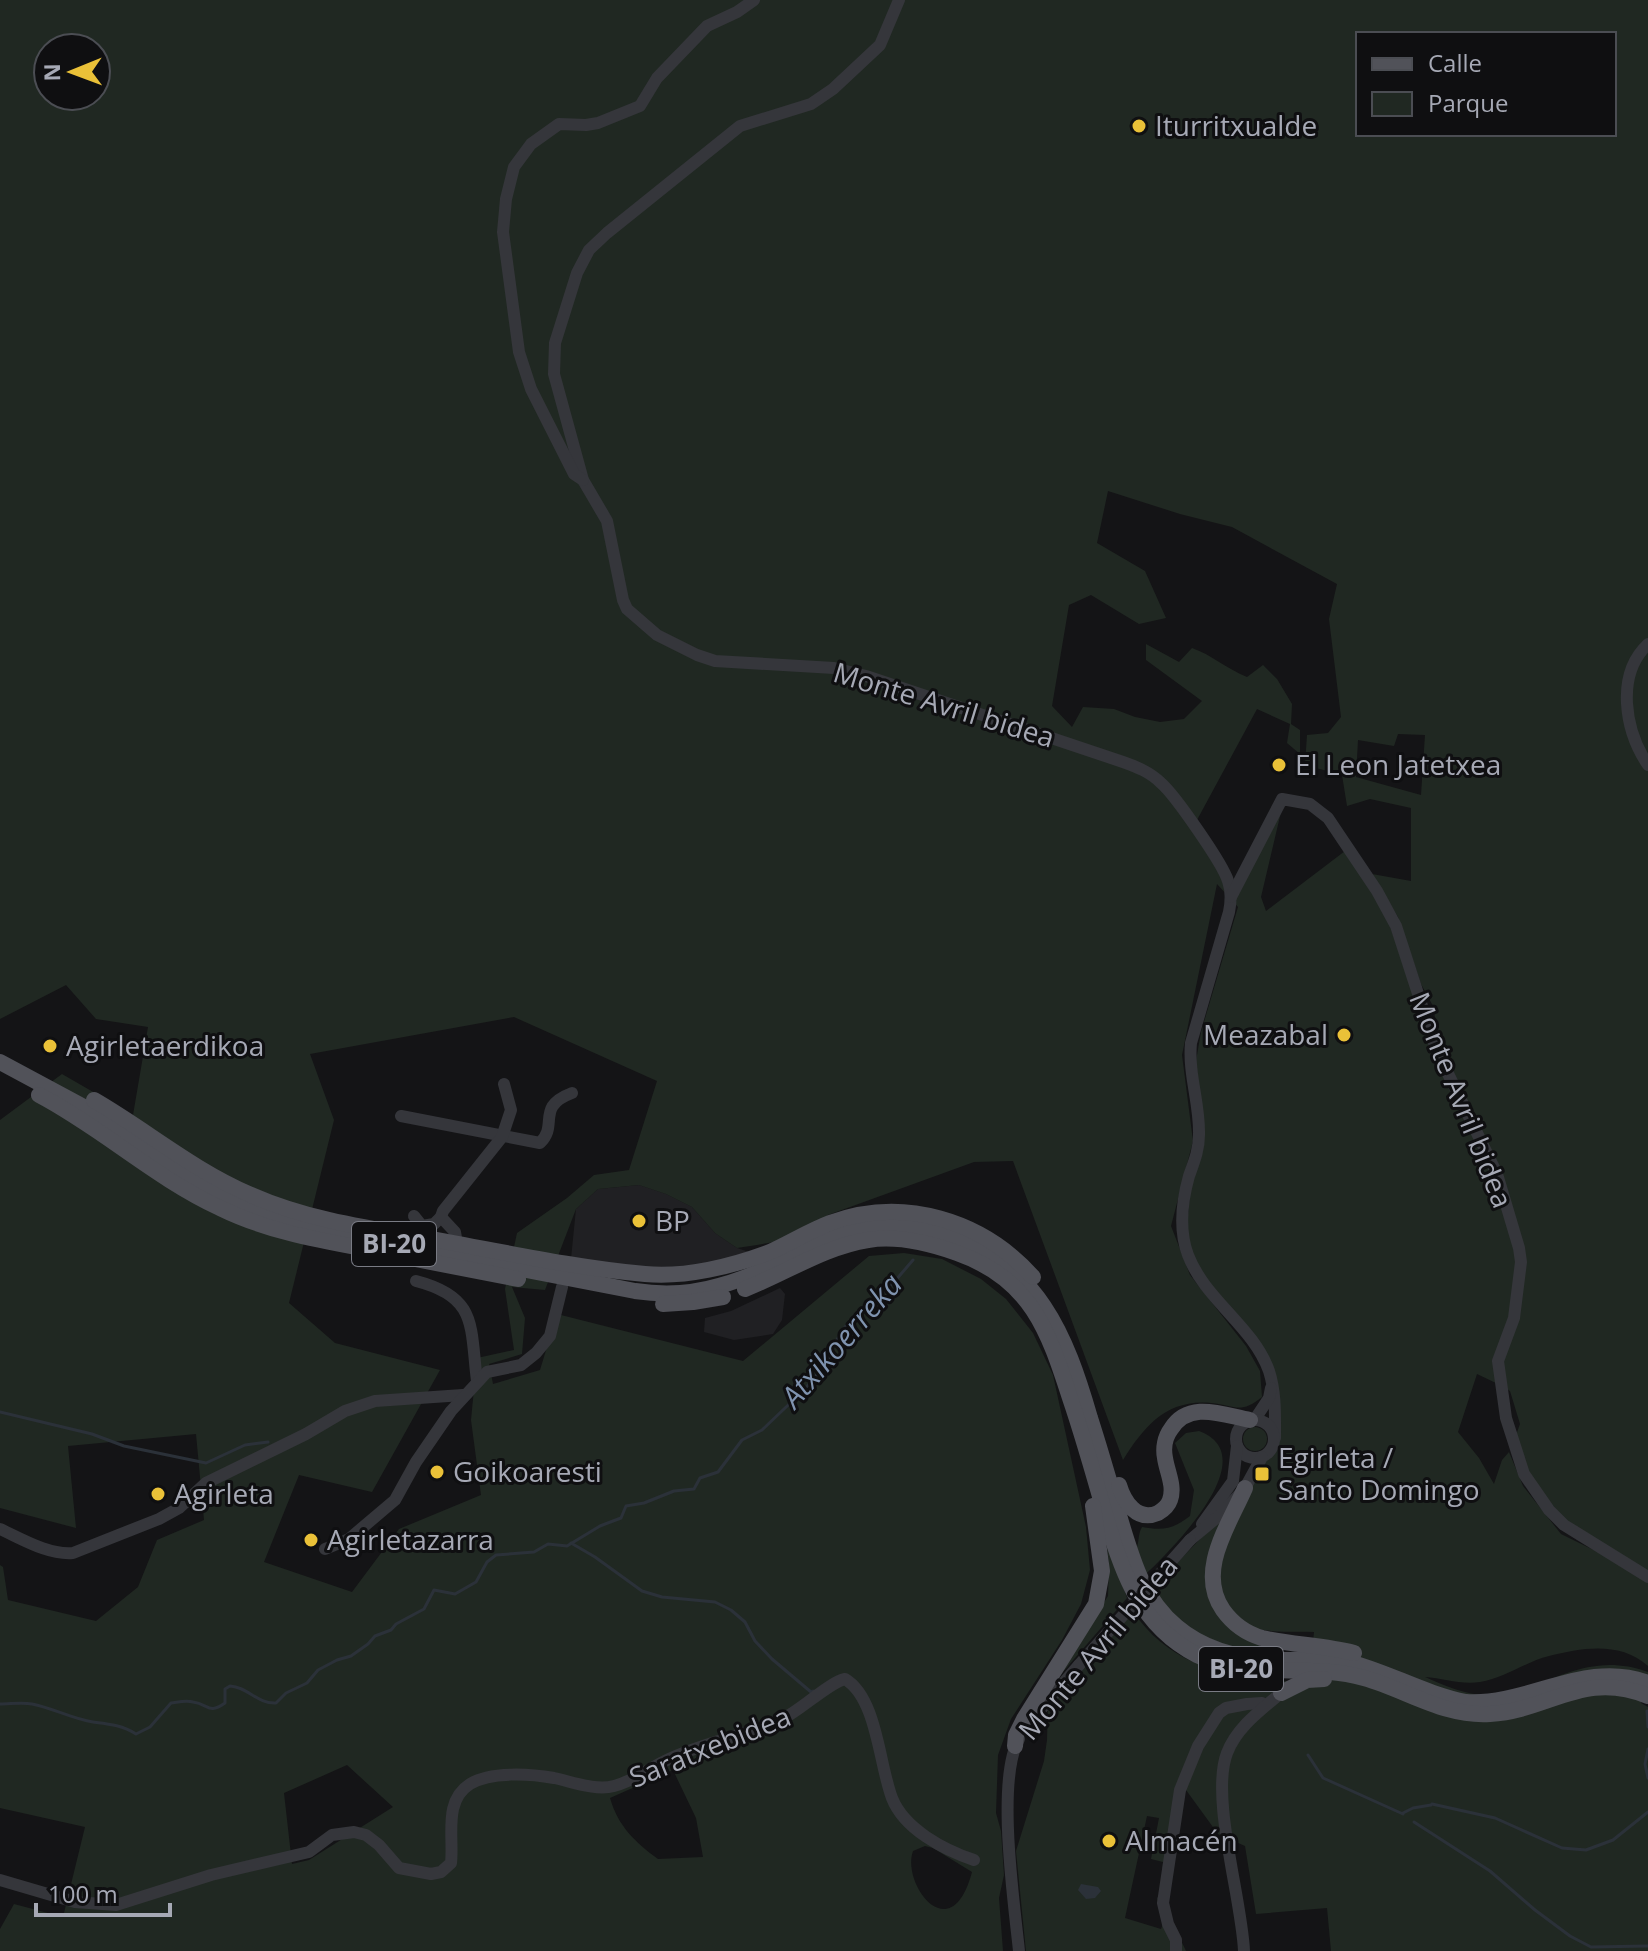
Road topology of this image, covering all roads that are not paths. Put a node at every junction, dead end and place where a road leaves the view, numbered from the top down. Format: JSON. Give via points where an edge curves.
{"nodes":[{"id":1,"x":754,"y":0,"type":"edge"},
{"id":2,"x":899,"y":0,"type":"edge"},
{"id":3,"x":583,"y":480,"type":"junction"},
{"id":4,"x":1648,"y":644,"type":"edge"},
{"id":5,"x":1648,"y":765,"type":"edge"},
{"id":6,"x":1231,"y":897,"type":"junction"},
{"id":7,"x":0,"y":1054,"type":"edge"},
{"id":8,"x":0,"y":1062,"type":"edge"},
{"id":9,"x":0,"y":1075,"type":"edge"},
{"id":10,"x":504,"y":1084,"type":"dead end"},
{"id":11,"x":572,"y":1093,"type":"dead end"},
{"id":12,"x":401,"y":1116,"type":"dead end"},
{"id":13,"x":502,"y":1137,"type":"junction"},
{"id":14,"x":441,"y":1217,"type":"junction"},
{"id":15,"x":415,"y":1222,"type":"dead end"},
{"id":16,"x":457,"y":1244,"type":"junction"},
{"id":17,"x":416,"y":1281,"type":"dead end"},
{"id":18,"x":562,"y":1287,"type":"junction"},
{"id":19,"x":477,"y":1381,"type":"junction"},
{"id":20,"x":1271,"y":1381,"type":"junction"},
{"id":21,"x":463,"y":1395,"type":"junction"},
{"id":22,"x":1082,"y":1411,"type":"junction"},
{"id":23,"x":1252,"y":1419,"type":"junction"},
{"id":24,"x":1100,"y":1430,"type":"junction"},
{"id":25,"x":1275,"y":1438,"type":"junction"},
{"id":26,"x":1237,"y":1446,"type":"junction"},
{"id":27,"x":1262,"y":1457,"type":"junction"},
{"id":28,"x":1245,"y":1488,"type":"junction"},
{"id":29,"x":0,"y":1529,"type":"edge"},
{"id":30,"x":1190,"y":1540,"type":"junction"},
{"id":31,"x":325,"y":1549,"type":"dead end"},
{"id":32,"x":1648,"y":1577,"type":"edge"},
{"id":33,"x":1389,"y":1681,"type":"junction"},
{"id":34,"x":1648,"y":1683,"type":"edge"},
{"id":35,"x":1281,"y":1693,"type":"junction"},
{"id":36,"x":1648,"y":1696,"type":"edge"},
{"id":37,"x":1237,"y":1705,"type":"junction"},
{"id":38,"x":1266,"y":1705,"type":"junction"},
{"id":39,"x":1015,"y":1746,"type":"junction"},
{"id":40,"x":974,"y":1860,"type":"dead end"},
{"id":41,"x":0,"y":1880,"type":"edge"},
{"id":42,"x":1019,"y":1951,"type":"edge"},
{"id":43,"x":1176,"y":1951,"type":"edge"},
{"id":44,"x":1244,"y":1951,"type":"edge"}],
"edges":[{"from":1,"to":3,"type":"street","via":[[707,26],[657,78],[640,106],[598,123],[559,124],[531,144],[514,167],[503,232],[519,352],[531,389],[574,474]]},
{"from":2,"to":3,"type":"street","name":"Monte Avril bidea","via":[[880,45],[833,89],[811,104],[740,126],[589,250],[577,273],[553,358]]},
{"from":3,"to":6,"type":"street","name":"Monte Avril bidea","via":[[607,521],[623,600],[657,635],[715,661],[834,668],[866,676],[1145,771],[1163,783],[1219,862]]},
{"from":4,"to":5,"type":"street","via":[[1632,666],[1627,689],[1633,736]]},
{"from":6,"to":20,"type":"street","via":[[1191,1043],[1199,1135],[1182,1227],[1195,1271],[1257,1348]]},
{"from":6,"to":32,"type":"street","name":"Monte Avril bidea","via":[[1282,799],[1310,804],[1328,818],[1377,891],[1396,926],[1436,1049],[1497,1174],[1519,1248],[1514,1318],[1498,1361],[1506,1418],[1524,1474],[1564,1525]]},
{"from":7,"to":16,"type":"main road","via":[[74,1089],[249,1195],[338,1222]]},
{"from":8,"to":22,"type":"main road","number":"BI-20","via":[[95,1113],[196,1181],[275,1217],[635,1291],[717,1287],[856,1230],[892,1227],[946,1235],[985,1250],[1034,1291],[1068,1348]]},
{"from":9,"to":18,"type":"main road","number":"BI-20","via":[[95,1127],[176,1184],[251,1221],[314,1240]]},
{"from":10,"to":13,"type":"street","via":[[511,1110]]},
{"from":11,"to":13,"type":"street","via":[[551,1107],[540,1143]]},
{"from":12,"to":13,"type":"street"},
{"from":13,"to":14,"type":"street"},
{"from":14,"to":15,"type":"street","via":[[434,1224]]},
{"from":14,"to":16,"type":"street","via":[[455,1232]]},
{"from":16,"to":24,"type":"main road","via":[[663,1275],[769,1252],[829,1223],[864,1213],[915,1213],[958,1223],[986,1236],[1044,1289],[1070,1335]]},
{"from":17,"to":19,"type":"street","via":[[446,1290],[461,1304]]},
{"from":18,"to":19,"type":"street","via":[[550,1336],[536,1353],[521,1365],[487,1372]]},
{"from":18,"to":22,"type":"main road","number":"BI-20","via":[[649,1303],[693,1302],[739,1292],[821,1254],[870,1239],[930,1244],[972,1258],[1015,1288],[1052,1343]]},
{"from":19,"to":21,"type":"street"},
{"from":20,"to":23,"type":"street","via":[[1269,1398]]},
{"from":20,"to":25,"type":"street"},
{"from":21,"to":29,"type":"street","via":[[375,1401],[345,1411],[206,1483],[159,1519],[73,1553],[50,1551]]},
{"from":21,"to":31,"type":"street","via":[[395,1500],[349,1539]]},
{"from":22,"to":24,"type":"main road"},
{"from":22,"to":33,"type":"main road","number":"BI-20","via":[[1112,1541],[1138,1603],[1164,1633],[1217,1663]]},
{"from":22,"to":39,"type":"main road","via":[[1101,1550],[1100,1590],[1024,1719]]},
{"from":23,"to":24,"type":"main road","via":[[1201,1411],[1175,1422],[1164,1445],[1170,1501],[1151,1515],[1135,1512],[1125,1500]]},
{"from":23,"to":25,"type":"street","via":[[1268,1424]]},
{"from":23,"to":26,"type":"street","via":[[1238,1430]]},
{"from":25,"to":27,"type":"street"},
{"from":26,"to":27,"type":"street","via":[[1247,1456]]},
{"from":26,"to":30,"type":"street","name":"Monte Avril bidea","via":[[1233,1481]]},
{"from":27,"to":28,"type":"street","name":"Monte Avril bidea"},
{"from":28,"to":30,"type":"street","name":"Monte Avril bidea"},
{"from":28,"to":33,"type":"main road","via":[[1213,1566],[1214,1590],[1225,1614],[1259,1637],[1354,1653],[1387,1667]]},
{"from":30,"to":39,"type":"street","name":"Monte Avril bidea","bridge":true},
{"from":33,"to":34,"type":"main road","number":"BI-20","via":[[1482,1703],[1599,1675]]},
{"from":33,"to":35,"type":"main road","via":[[1307,1680]]},
{"from":33,"to":36,"type":"main road","number":"BI-20","via":[[1439,1707],[1475,1714],[1509,1712],[1598,1687]]},
{"from":35,"to":37,"type":"street"},
{"from":35,"to":38,"type":"street"},
{"from":37,"to":38,"type":"street"},
{"from":37,"to":43,"type":"street","via":[[1212,1723],[1180,1790],[1163,1903]]},
{"from":38,"to":44,"type":"street","via":[[1239,1732],[1223,1767]]},
{"from":39,"to":42,"type":"street","name":"Monte Avril bidea","via":[[1008,1795]]},
{"from":40,"to":41,"type":"street","name":"Saratxebidea","via":[[955,1854],[904,1817],[893,1800],[862,1694],[845,1679],[783,1718],[670,1758],[613,1786],[509,1776],[470,1784],[454,1808],[451,1863],[441,1872],[399,1868],[379,1845],[354,1832],[332,1835],[309,1852],[116,1905],[75,1902]]}]}
